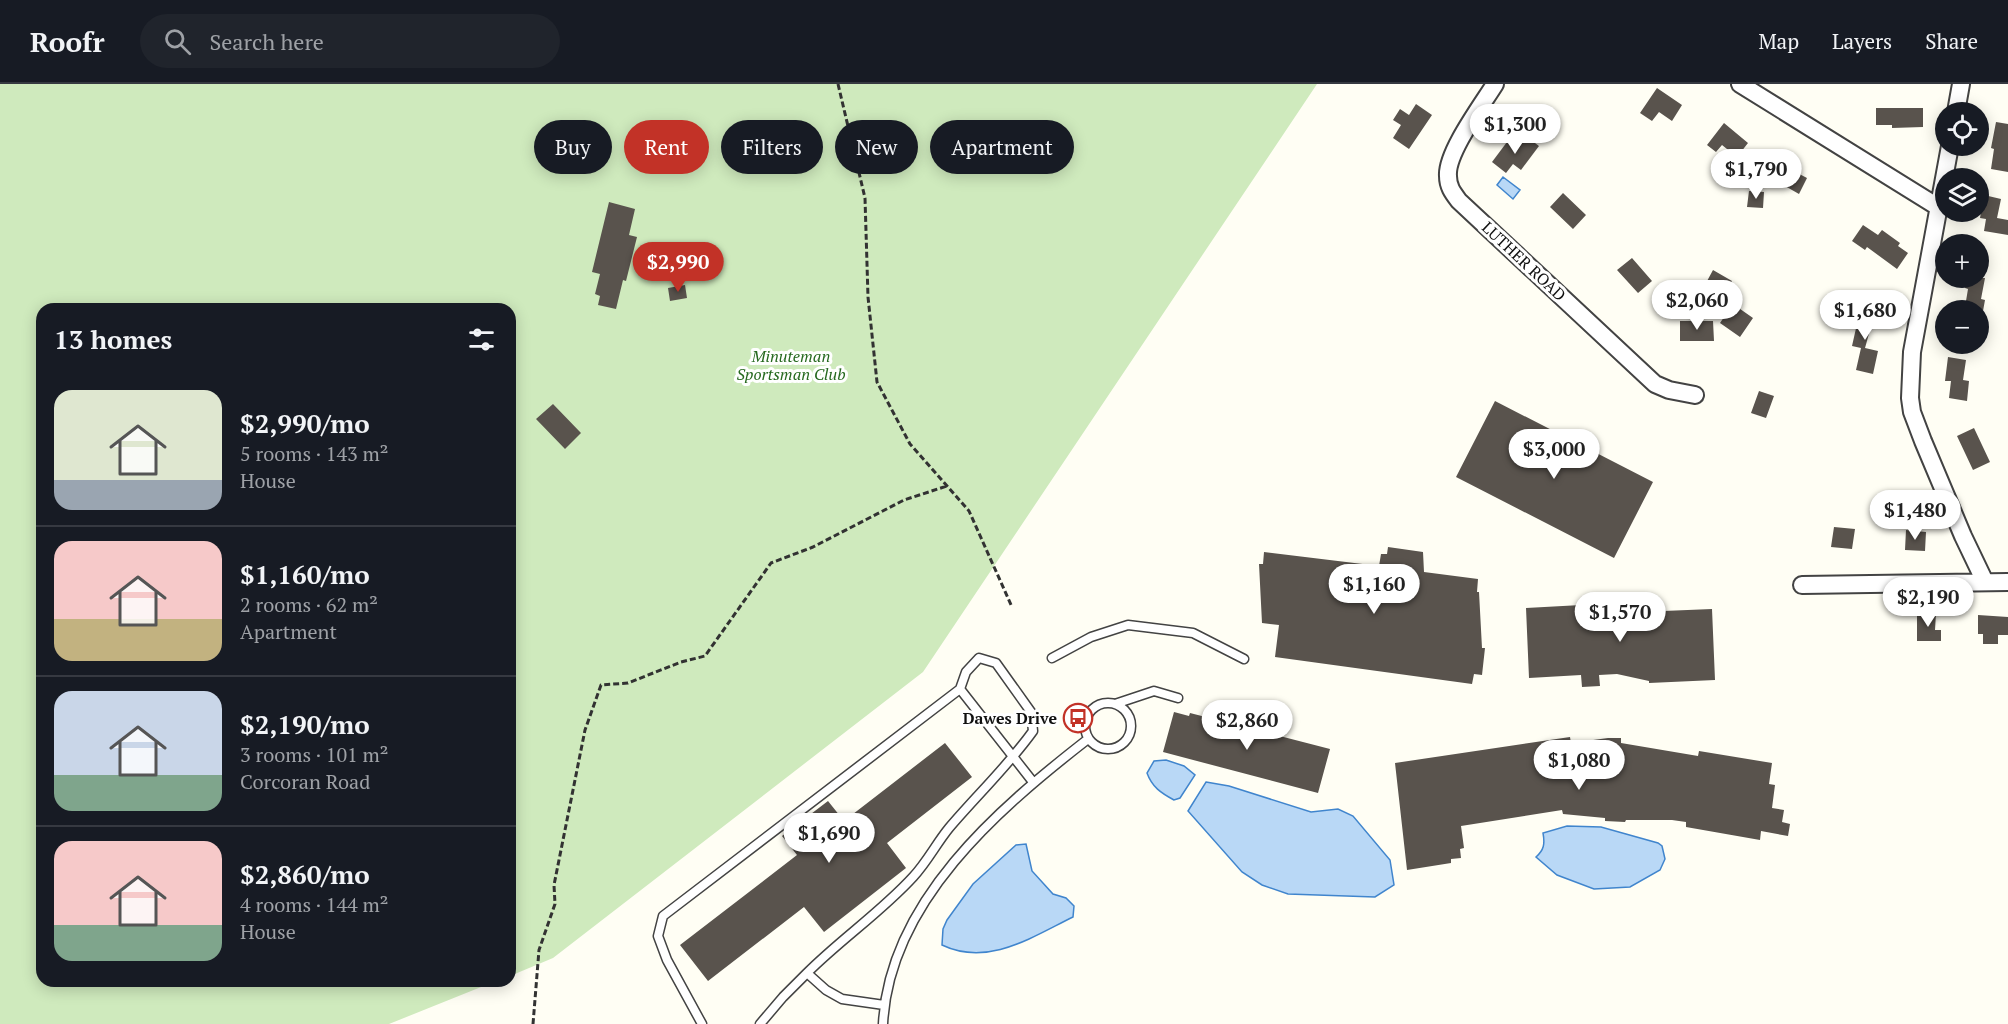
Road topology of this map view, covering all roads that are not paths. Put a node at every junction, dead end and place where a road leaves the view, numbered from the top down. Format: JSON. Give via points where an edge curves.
{"nodes":[{"id":1,"x":1495,"y":84,"type":"edge"},
{"id":2,"x":1740,"y":84,"type":"edge"},
{"id":3,"x":1961,"y":84,"type":"edge"},
{"id":4,"x":1958,"y":102,"type":"edge"},
{"id":5,"x":1935,"y":205,"type":"edge"},
{"id":6,"x":1935,"y":222,"type":"edge"},
{"id":7,"x":1695,"y":394,"type":"dead end"},
{"id":8,"x":1985,"y":582,"type":"junction"},
{"id":9,"x":2008,"y":582,"type":"edge"},
{"id":10,"x":1802,"y":585,"type":"dead end"},
{"id":11,"x":1052,"y":658,"type":"dead end"},
{"id":12,"x":1244,"y":659,"type":"dead end"},
{"id":13,"x":960,"y":689,"type":"junction"},
{"id":14,"x":1178,"y":698,"type":"dead end"},
{"id":15,"x":1116,"y":704,"type":"junction"},
{"id":16,"x":1088,"y":739,"type":"junction"},
{"id":17,"x":1014,"y":758,"type":"junction"},
{"id":18,"x":1033,"y":782,"type":"junction"},
{"id":19,"x":807,"y":973,"type":"junction"},
{"id":20,"x":884,"y":1005,"type":"junction"},
{"id":21,"x":702,"y":1024,"type":"edge"},
{"id":22,"x":760,"y":1024,"type":"edge"},
{"id":23,"x":883,"y":1024,"type":"edge"}],
"edges":[{"from":1,"to":7,"type":"street","name":"LUTHER ROAD","via":[[1451,156],[1450,189],[1655,384]]},
{"from":2,"to":5,"type":"street"},
{"from":3,"to":4,"type":"street"},
{"from":6,"to":8,"type":"street","via":[[1912,352],[1910,398],[1923,441]]},
{"from":8,"to":9,"type":"street"},
{"from":8,"to":10,"type":"street"},
{"from":11,"to":12,"type":"lane","via":[[1091,636],[1128,626],[1193,633]]},
{"from":13,"to":17,"type":"lane"},
{"from":13,"to":17,"type":"lane","via":[[966,672],[979,658],[996,663],[1031,711],[1033,731]]},
{"from":13,"to":21,"type":"lane","via":[[663,916],[658,936]]},
{"from":14,"to":15,"type":"lane","via":[[1154,691]]},
{"from":15,"to":16,"type":"lane","via":[[1107,702],[1091,709],[1084,729]]},
{"from":15,"to":16,"type":"lane","via":[[1130,719],[1127,741],[1107,750]]},
{"from":16,"to":18,"type":"lane"},
{"from":17,"to":18,"type":"lane"},
{"from":17,"to":19,"type":"lane","via":[[947,830],[915,875]]},
{"from":18,"to":20,"type":"lane","via":[[972,841],[938,883],[915,918],[893,965]]},
{"from":19,"to":20,"type":"lane","via":[[842,999]]},
{"from":19,"to":22,"type":"lane"},
{"from":20,"to":23,"type":"lane"}]}
